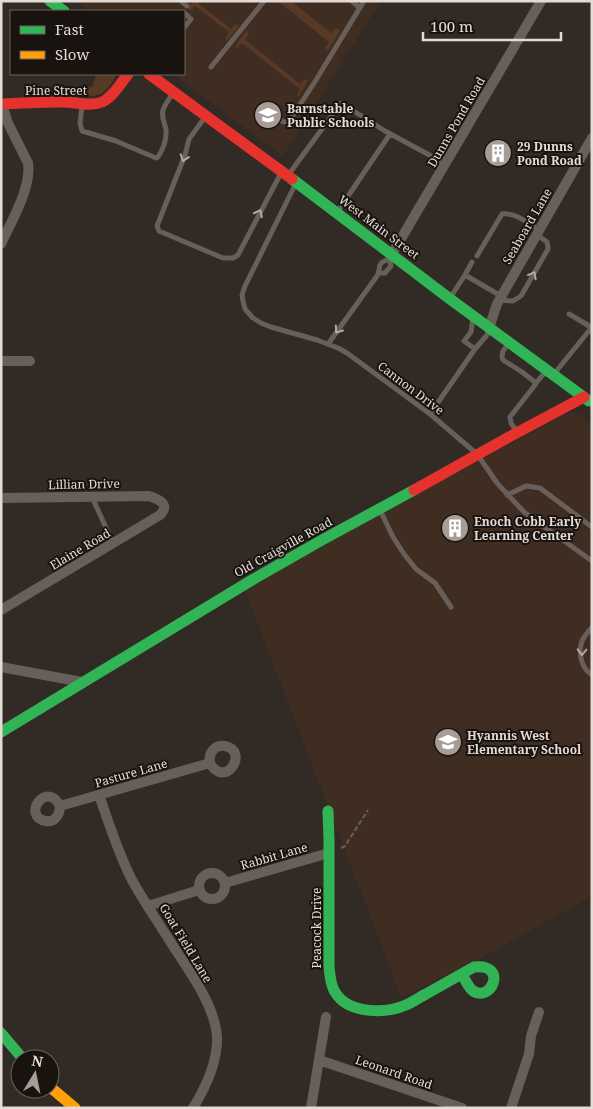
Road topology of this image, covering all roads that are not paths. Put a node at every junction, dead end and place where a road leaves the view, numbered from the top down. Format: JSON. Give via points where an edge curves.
{"nodes":[{"id":1,"x":50,"y":1,"type":"edge"},
{"id":2,"x":181,"y":1,"type":"edge"},
{"id":3,"x":264,"y":1,"type":"edge"},
{"id":4,"x":352,"y":1,"type":"edge"},
{"id":5,"x":364,"y":1,"type":"edge"},
{"id":6,"x":541,"y":1,"type":"edge"},
{"id":7,"x":186,"y":6,"type":"dead end"},
{"id":8,"x":360,"y":8,"type":"junction"},
{"id":9,"x":63,"y":10,"type":"edge"},
{"id":10,"x":340,"y":24,"type":"dead end"},
{"id":11,"x":347,"y":29,"type":"junction"},
{"id":12,"x":211,"y":67,"type":"dead end"},
{"id":13,"x":127,"y":75,"type":"edge"},
{"id":14,"x":150,"y":75,"type":"edge"},
{"id":15,"x":174,"y":92,"type":"junction"},
{"id":16,"x":83,"y":103,"type":"junction"},
{"id":17,"x":1,"y":104,"type":"edge"},
{"id":18,"x":206,"y":116,"type":"junction"},
{"id":19,"x":278,"y":120,"type":"dead end"},
{"id":20,"x":390,"y":134,"type":"junction"},
{"id":21,"x":592,"y":138,"type":"edge"},
{"id":22,"x":446,"y":164,"type":"junction"},
{"id":23,"x":288,"y":177,"type":"junction"},
{"id":24,"x":337,"y":213,"type":"junction"},
{"id":25,"x":537,"y":232,"type":"junction"},
{"id":26,"x":1,"y":244,"type":"edge"},
{"id":27,"x":477,"y":256,"type":"dead end"},
{"id":28,"x":391,"y":257,"type":"junction"},
{"id":29,"x":472,"y":262,"type":"dead end"},
{"id":30,"x":465,"y":275,"type":"junction"},
{"id":31,"x":500,"y":298,"type":"junction"},
{"id":32,"x":450,"y":299,"type":"junction"},
{"id":33,"x":569,"y":314,"type":"dead end"},
{"id":34,"x":473,"y":316,"type":"junction"},
{"id":35,"x":591,"y":327,"type":"edge"},
{"id":36,"x":489,"y":328,"type":"junction"},
{"id":37,"x":509,"y":342,"type":"junction"},
{"id":38,"x":328,"y":344,"type":"junction"},
{"id":39,"x":475,"y":349,"type":"junction"},
{"id":40,"x":1,"y":361,"type":"edge"},
{"id":41,"x":30,"y":361,"type":"dead end"},
{"id":42,"x":550,"y":372,"type":"junction"},
{"id":43,"x":536,"y":383,"type":"junction"},
{"id":44,"x":588,"y":400,"type":"edge"},
{"id":45,"x":430,"y":414,"type":"junction"},
{"id":46,"x":517,"y":432,"type":"junction"},
{"id":47,"x":477,"y":454,"type":"junction"},
{"id":48,"x":507,"y":495,"type":"junction"},
{"id":49,"x":92,"y":496,"type":"junction"},
{"id":50,"x":1,"y":498,"type":"edge"},
{"id":51,"x":164,"y":504,"type":"joint"},
{"id":52,"x":379,"y":510,"type":"junction"},
{"id":53,"x":592,"y":527,"type":"edge"},
{"id":54,"x":113,"y":543,"type":"junction"},
{"id":55,"x":592,"y":562,"type":"edge"},
{"id":56,"x":451,"y":607,"type":"dead end"},
{"id":57,"x":1,"y":610,"type":"edge"},
{"id":58,"x":592,"y":627,"type":"edge"},
{"id":59,"x":1,"y":667,"type":"edge"},
{"id":60,"x":592,"y":675,"type":"edge"},
{"id":61,"x":82,"y":682,"type":"junction"},
{"id":62,"x":1,"y":732,"type":"edge"},
{"id":63,"x":210,"y":763,"type":"dead end"},
{"id":64,"x":99,"y":795,"type":"junction"},
{"id":65,"x":60,"y":806,"type":"dead end"},
{"id":66,"x":328,"y":811,"type":"dead end"},
{"id":67,"x":329,"y":853,"type":"junction"},
{"id":68,"x":225,"y":883,"type":"junction"},
{"id":69,"x":199,"y":890,"type":"junction"},
{"id":70,"x":148,"y":906,"type":"junction"},
{"id":71,"x":462,"y":974,"type":"dead end"},
{"id":72,"x":539,"y":1012,"type":"dead end"},
{"id":73,"x":326,"y":1017,"type":"dead end"},
{"id":74,"x":1,"y":1034,"type":"edge"},
{"id":75,"x":14,"y":1049,"type":"edge"},
{"id":76,"x":319,"y":1060,"type":"junction"},
{"id":77,"x":60,"y":1095,"type":"edge"},
{"id":78,"x":75,"y":1108,"type":"edge"},
{"id":79,"x":193,"y":1108,"type":"edge"},
{"id":80,"x":311,"y":1108,"type":"edge"},
{"id":81,"x":462,"y":1108,"type":"edge"},
{"id":82,"x":511,"y":1108,"type":"edge"}],
"edges":[{"from":1,"to":9,"type":"street"},
{"from":2,"to":7,"type":"lane"},
{"from":3,"to":12,"type":"lane"},
{"from":4,"to":8,"type":"lane"},
{"from":5,"to":8,"type":"lane"},
{"from":6,"to":22,"type":"street","name":"Dunns Pond Road"},
{"from":8,"to":11,"type":"lane"},
{"from":10,"to":11,"type":"lane"},
{"from":11,"to":19,"type":"lane","via":[[290,120]]},
{"from":13,"to":16,"type":"street","name":"Pine Street","via":[[106,99]]},
{"from":14,"to":15,"type":"street","name":"West Main Street"},
{"from":15,"to":16,"type":"lane","via":[[164,108],[162,117],[166,138],[160,156],[156,158],[82,131]]},
{"from":15,"to":18,"type":"street","name":"West Main Street"},
{"from":16,"to":17,"type":"street","name":"Pine Street"},
{"from":17,"to":26,"type":"street","via":[[29,171],[26,189]]},
{"from":18,"to":23,"type":"street","name":"West Main Street"},
{"from":18,"to":23,"type":"lane","one_way":true,"via":[[189,139],[157,226],[159,231],[223,258],[233,258]]},
{"from":20,"to":22,"type":"lane"},
{"from":20,"to":23,"type":"lane","via":[[340,103]]},
{"from":20,"to":24,"type":"lane"},
{"from":21,"to":25,"type":"street","name":"Seaboard Lane"},
{"from":22,"to":28,"type":"street","name":"Dunns Pond Road"},
{"from":23,"to":24,"type":"street","name":"West Main Street"},
{"from":23,"to":38,"type":"lane","name":"Cannon Drive","via":[[244,286],[243,301],[245,309],[261,324]]},
{"from":24,"to":28,"type":"street","name":"West Main Street"},
{"from":25,"to":27,"type":"lane","via":[[512,214],[504,213]]},
{"from":25,"to":31,"type":"street","name":"Seaboard Lane"},
{"from":31,"to":25,"type":"lane","one_way":true,"via":[[514,301],[521,296],[548,247]]},
{"from":28,"to":32,"type":"street","name":"West Main Street"},
{"from":28,"to":38,"type":"lane","one_way":true,"via":[[391,266],[385,273],[379,273]]},
{"from":29,"to":30,"type":"lane"},
{"from":30,"to":31,"type":"lane"},
{"from":30,"to":32,"type":"lane"},
{"from":31,"to":36,"type":"street","name":"Seaboard Lane"},
{"from":32,"to":34,"type":"street","name":"West Main Street"},
{"from":33,"to":35,"type":"lane"},
{"from":34,"to":36,"type":"street","name":"West Main Street"},
{"from":34,"to":39,"type":"lane","via":[[471,332],[464,342]]},
{"from":35,"to":42,"type":"lane"},
{"from":36,"to":37,"type":"street","name":"West Main Street"},
{"from":36,"to":39,"type":"lane"},
{"from":37,"to":42,"type":"street","name":"West Main Street"},
{"from":37,"to":43,"type":"lane","via":[[502,357]]},
{"from":38,"to":45,"type":"lane","name":"Cannon Drive","via":[[346,353]]},
{"from":39,"to":45,"type":"lane"},
{"from":40,"to":41,"type":"street"},
{"from":42,"to":43,"type":"lane"},
{"from":42,"to":44,"type":"street","name":"West Main Street"},
{"from":43,"to":46,"type":"lane","via":[[510,417]]},
{"from":44,"to":46,"type":"street","name":"Old Craigville Road"},
{"from":45,"to":47,"type":"lane","name":"Cannon Drive"},
{"from":46,"to":47,"type":"street","name":"Old Craigville Road"},
{"from":47,"to":48,"type":"lane","name":"Cannon Drive"},
{"from":47,"to":52,"type":"street","name":"Old Craigville Road"},
{"from":48,"to":53,"type":"lane","via":[[526,486],[540,488]]},
{"from":48,"to":55,"type":"lane","name":"Cannon Drive","via":[[524,512]]},
{"from":49,"to":50,"type":"street","name":"Lillian Drive"},
{"from":49,"to":51,"type":"street","name":"Lillian Drive","via":[[149,496]]},
{"from":49,"to":54,"type":"lane"},
{"from":51,"to":54,"type":"street","name":"Elaine Road","via":[[162,514]]},
{"from":52,"to":56,"type":"lane","via":[[404,554],[416,569],[435,583]]},
{"from":52,"to":61,"type":"street","name":"Old Craigville Road","via":[[322,540]]},
{"from":54,"to":57,"type":"street","name":"Elaine Road"},
{"from":58,"to":60,"type":"lane","one_way":true,"via":[[582,641],[580,654],[582,665]]},
{"from":59,"to":61,"type":"street"},
{"from":61,"to":62,"type":"street","name":"Old Craigville Road"},
{"from":63,"to":64,"type":"street","name":"Pasture Lane"},
{"from":64,"to":65,"type":"street","name":"Pasture Lane"},
{"from":64,"to":70,"type":"street","name":"Goat Field Lane","via":[[132,880]]},
{"from":66,"to":67,"type":"street","name":"Peacock Drive"},
{"from":67,"to":68,"type":"street","name":"Rabbit Lane"},
{"from":67,"to":71,"type":"street","name":"Peacock Drive","via":[[329,973],[338,997],[356,1008],[396,1008]]},
{"from":68,"to":69,"type":"street","via":[[223,894],[214,900],[204,897]]},
{"from":68,"to":69,"type":"street","via":[[220,876],[209,874],[203,876]]},
{"from":69,"to":70,"type":"street"},
{"from":70,"to":79,"type":"street","name":"Goat Field Lane","via":[[192,975],[216,1027],[214,1063]]},
{"from":72,"to":82,"type":"street"},
{"from":73,"to":76,"type":"street"},
{"from":74,"to":75,"type":"street"},
{"from":76,"to":80,"type":"street"},
{"from":76,"to":81,"type":"street","name":"Leonard Road"},
{"from":77,"to":78,"type":"street"}]}
